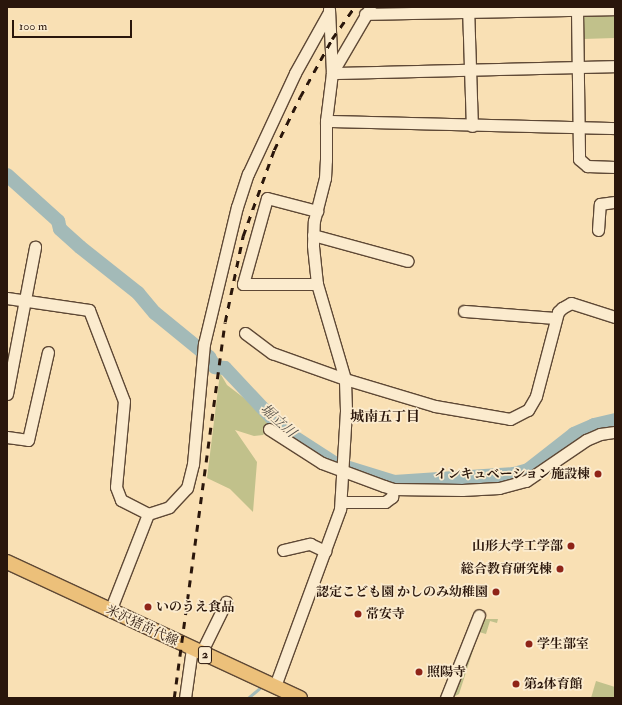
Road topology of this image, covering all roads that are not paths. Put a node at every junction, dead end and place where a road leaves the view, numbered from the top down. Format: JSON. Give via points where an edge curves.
{"nodes":[{"id":1,"x":330,"y":9,"type":"edge"},
{"id":2,"x":468,"y":9,"type":"edge"},
{"id":3,"x":615,"y":9,"type":"edge"},
{"id":4,"x":368,"y":10,"type":"edge"},
{"id":5,"x":577,"y":10,"type":"junction"},
{"id":6,"x":578,"y":66,"type":"junction"},
{"id":7,"x":615,"y":66,"type":"edge"},
{"id":8,"x":470,"y":70,"type":"junction"},
{"id":9,"x":332,"y":73,"type":"junction"},
{"id":10,"x":326,"y":121,"type":"junction"},
{"id":11,"x":472,"y":126,"type":"junction"},
{"id":12,"x":580,"y":128,"type":"junction"},
{"id":13,"x":615,"y":128,"type":"edge"},
{"id":14,"x":615,"y":168,"type":"edge"},
{"id":15,"x":615,"y":202,"type":"edge"},
{"id":16,"x":317,"y":211,"type":"junction"},
{"id":17,"x":598,"y":230,"type":"dead end"},
{"id":18,"x":313,"y":235,"type":"junction"},
{"id":19,"x":35,"y":247,"type":"dead end"},
{"id":20,"x":408,"y":261,"type":"dead end"},
{"id":21,"x":317,"y":284,"type":"junction"},
{"id":22,"x":7,"y":298,"type":"edge"},
{"id":23,"x":26,"y":302,"type":"junction"},
{"id":24,"x":464,"y":311,"type":"dead end"},
{"id":25,"x":615,"y":316,"type":"edge"},
{"id":26,"x":556,"y":318,"type":"junction"},
{"id":27,"x":245,"y":333,"type":"dead end"},
{"id":28,"x":48,"y":352,"type":"dead end"},
{"id":29,"x":345,"y":379,"type":"junction"},
{"id":30,"x":7,"y":394,"type":"edge"},
{"id":31,"x":270,"y":429,"type":"dead end"},
{"id":32,"x":615,"y":432,"type":"edge"},
{"id":33,"x":7,"y":437,"type":"edge"},
{"id":34,"x":342,"y":471,"type":"junction"},
{"id":35,"x":393,"y":489,"type":"junction"},
{"id":36,"x":341,"y":502,"type":"junction"},
{"id":37,"x":148,"y":514,"type":"junction"},
{"id":38,"x":283,"y":550,"type":"dead end"},
{"id":39,"x":325,"y":551,"type":"junction"},
{"id":40,"x":7,"y":562,"type":"edge"},
{"id":41,"x":226,"y":602,"type":"dead end"},
{"id":42,"x":110,"y":611,"type":"junction"},
{"id":43,"x":479,"y":615,"type":"dead end"},
{"id":44,"x":197,"y":651,"type":"junction"},
{"id":45,"x":275,"y":686,"type":"junction"},
{"id":46,"x":185,"y":698,"type":"edge"},
{"id":47,"x":300,"y":698,"type":"edge"},
{"id":48,"x":446,"y":698,"type":"edge"}],
"edges":[{"from":1,"to":9,"type":"street"},
{"from":1,"to":37,"type":"street","via":[[295,73],[248,174],[204,344],[194,456],[187,488],[169,507]]},
{"from":2,"to":4,"type":"street"},
{"from":2,"to":5,"type":"street"},
{"from":2,"to":8,"type":"street"},
{"from":3,"to":5,"type":"street"},
{"from":4,"to":9,"type":"street"},
{"from":5,"to":6,"type":"street"},
{"from":6,"to":7,"type":"street"},
{"from":6,"to":8,"type":"street"},
{"from":6,"to":12,"type":"street"},
{"from":8,"to":9,"type":"street"},
{"from":8,"to":11,"type":"street"},
{"from":9,"to":10,"type":"street"},
{"from":10,"to":11,"type":"street"},
{"from":10,"to":16,"type":"street","via":[[325,178]]},
{"from":11,"to":12,"type":"street"},
{"from":12,"to":13,"type":"street"},
{"from":12,"to":14,"type":"street","via":[[580,159],[586,166]]},
{"from":15,"to":17,"type":"street","via":[[600,204]]},
{"from":16,"to":18,"type":"street"},
{"from":16,"to":21,"type":"street","via":[[267,198],[243,284]]},
{"from":18,"to":20,"type":"street"},
{"from":18,"to":21,"type":"street"},
{"from":19,"to":23,"type":"street"},
{"from":21,"to":29,"type":"street"},
{"from":22,"to":23,"type":"street"},
{"from":23,"to":30,"type":"street"},
{"from":23,"to":37,"type":"street","via":[[89,310],[124,401],[116,487],[121,500]]},
{"from":24,"to":26,"type":"street"},
{"from":25,"to":26,"type":"street","via":[[571,303],[562,308]]},
{"from":26,"to":29,"type":"street","via":[[536,396],[528,410],[510,419],[435,406]]},
{"from":27,"to":29,"type":"street","via":[[272,353]]},
{"from":28,"to":33,"type":"street","via":[[28,440]]},
{"from":29,"to":34,"type":"street"},
{"from":31,"to":34,"type":"street","via":[[300,451]]},
{"from":32,"to":35,"type":"street","via":[[600,434],[586,440],[535,477],[514,485],[462,490]]},
{"from":34,"to":35,"type":"street"},
{"from":34,"to":36,"type":"street"},
{"from":35,"to":36,"type":"street","via":[[392,497],[385,502]]},
{"from":36,"to":39,"type":"street"},
{"from":37,"to":42,"type":"street"},
{"from":38,"to":39,"type":"street","via":[[310,544]]},
{"from":39,"to":45,"type":"street"},
{"from":40,"to":42,"type":"main road","name":"米沢猪苗代線","number":"2"},
{"from":41,"to":44,"type":"street"},
{"from":42,"to":44,"type":"main road","name":"米沢猪苗代線","number":"2"},
{"from":43,"to":48,"type":"street"},
{"from":44,"to":45,"type":"main road","name":"米沢猪苗代線","number":"2"},
{"from":44,"to":46,"type":"street"},
{"from":45,"to":47,"type":"main road","name":"米沢猪苗代線","number":"2"}]}
